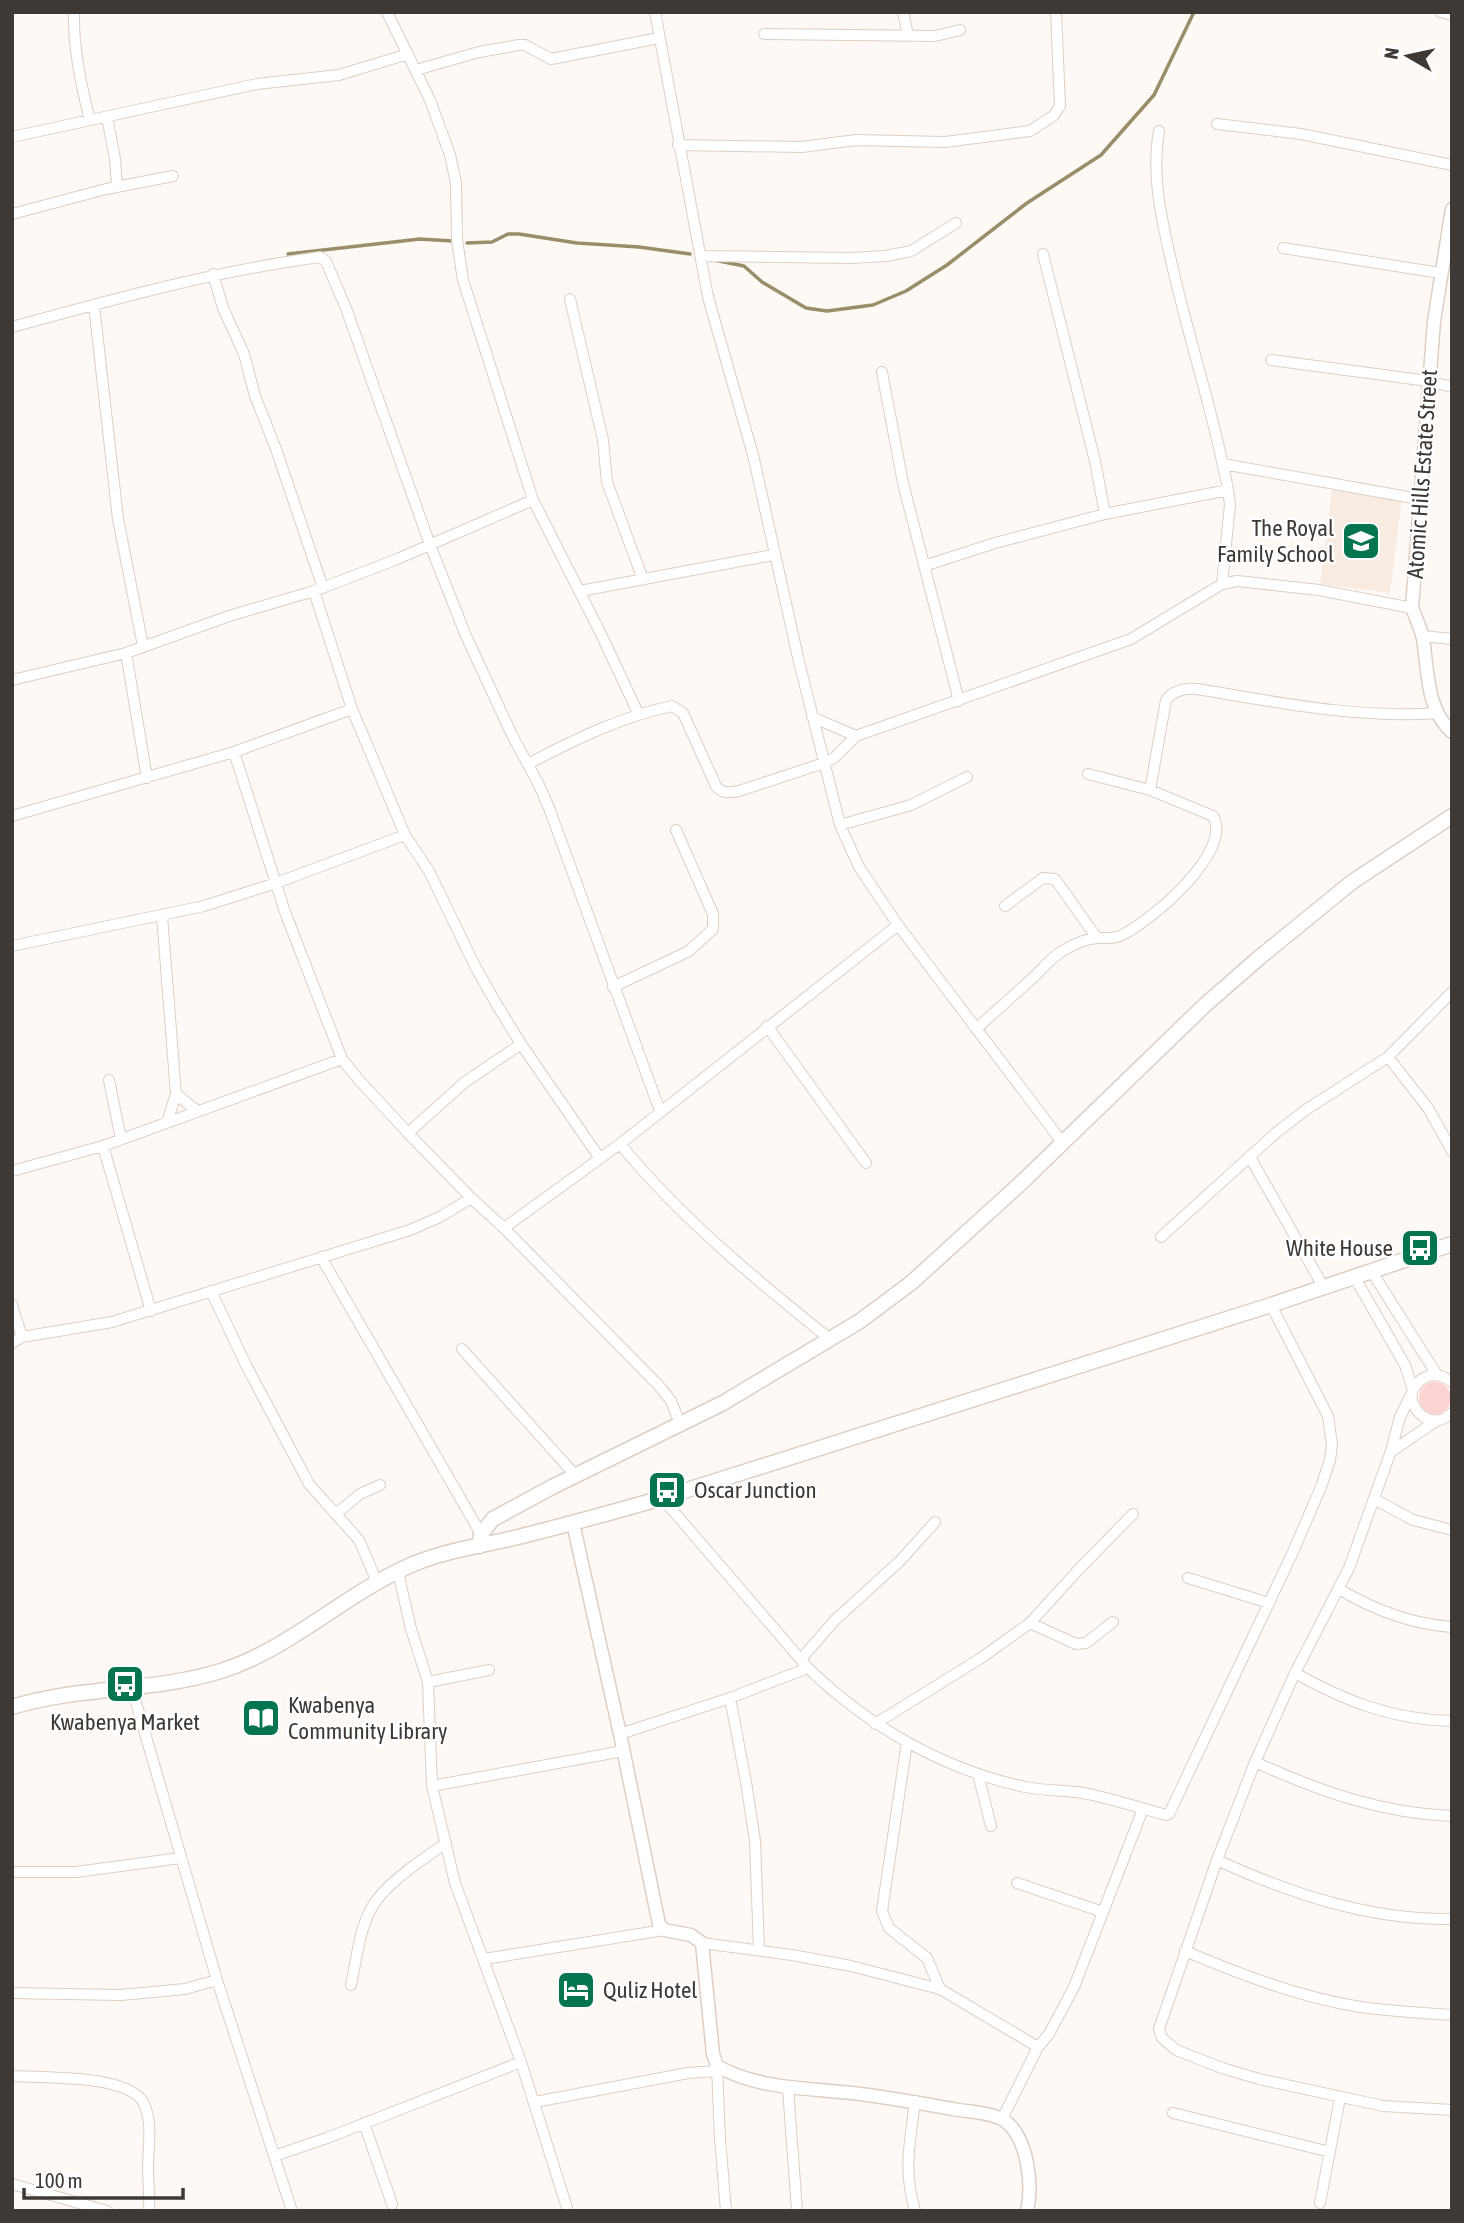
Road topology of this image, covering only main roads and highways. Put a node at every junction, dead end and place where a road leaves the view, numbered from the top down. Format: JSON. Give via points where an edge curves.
{"nodes":[{"id":1,"x":1452,"y":816,"type":"edge"},
{"id":2,"x":1452,"y":1244,"type":"edge"},
{"id":3,"x":480,"y":1540,"type":"junction"},
{"id":4,"x":12,"y":1707,"type":"edge"}],
"edges":[{"from":1,"to":3,"type":"main road","via":[[1352,882],[1260,957],[911,1283],[831,1340],[681,1426],[493,1519]]},
{"from":2,"to":3,"type":"main road","via":[[662,1497],[573,1523]]},
{"from":3,"to":4,"type":"main road","via":[[377,1582],[234,1667],[186,1680],[63,1695]]}]}
